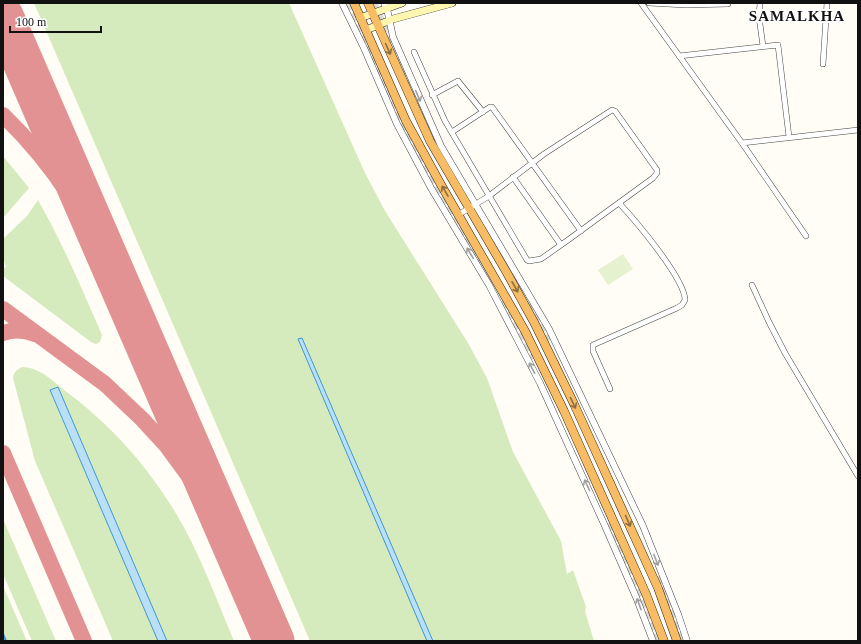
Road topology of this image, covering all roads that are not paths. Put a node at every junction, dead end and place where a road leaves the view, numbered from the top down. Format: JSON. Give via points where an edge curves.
{"nodes":[{"id":1,"x":342,"y":3,"type":"edge"},
{"id":2,"x":354,"y":3,"type":"edge"},
{"id":3,"x":368,"y":3,"type":"edge"},
{"id":4,"x":402,"y":3,"type":"edge"},
{"id":5,"x":452,"y":3,"type":"edge"},
{"id":6,"x":641,"y":3,"type":"edge"},
{"id":7,"x":649,"y":3,"type":"edge"},
{"id":8,"x":760,"y":3,"type":"edge"},
{"id":9,"x":827,"y":3,"type":"edge"},
{"id":10,"x":728,"y":4,"type":"dead end"},
{"id":11,"x":386,"y":6,"type":"edge"},
{"id":12,"x":372,"y":13,"type":"junction"},
{"id":13,"x":360,"y":18,"type":"junction"},
{"id":14,"x":390,"y":21,"type":"junction"},
{"id":15,"x":378,"y":25,"type":"junction"},
{"id":16,"x":366,"y":30,"type":"junction"},
{"id":17,"x":763,"y":46,"type":"junction"},
{"id":18,"x":414,"y":52,"type":"dead end"},
{"id":19,"x":680,"y":56,"type":"junction"},
{"id":20,"x":823,"y":64,"type":"dead end"},
{"id":21,"x":432,"y":95,"type":"junction"},
{"id":22,"x":483,"y":112,"type":"junction"},
{"id":23,"x":858,"y":130,"type":"edge"},
{"id":24,"x":452,"y":132,"type":"junction"},
{"id":25,"x":788,"y":137,"type":"junction"},
{"id":26,"x":742,"y":143,"type":"junction"},
{"id":27,"x":532,"y":163,"type":"junction"},
{"id":28,"x":513,"y":177,"type":"junction"},
{"id":29,"x":489,"y":196,"type":"junction"},
{"id":30,"x":620,"y":203,"type":"junction"},
{"id":31,"x":472,"y":207,"type":"junction"},
{"id":32,"x":458,"y":215,"type":"junction"},
{"id":33,"x":581,"y":231,"type":"junction"},
{"id":34,"x":806,"y":236,"type":"dead end"},
{"id":35,"x":561,"y":245,"type":"junction"},
{"id":36,"x":752,"y":285,"type":"dead end"},
{"id":37,"x":610,"y":389,"type":"dead end"},
{"id":38,"x":858,"y":476,"type":"edge"},
{"id":39,"x":653,"y":641,"type":"edge"},
{"id":40,"x":664,"y":641,"type":"edge"},
{"id":41,"x":677,"y":641,"type":"edge"},
{"id":42,"x":687,"y":641,"type":"edge"}],
"edges":[{"from":39,"to":1,"type":"street","one_way":true,"via":[[605,526],[540,383],[489,285],[397,124]]},
{"from":2,"to":13,"type":"highway"},
{"from":3,"to":12,"type":"highway"},
{"from":4,"to":11,"type":"main road"},
{"from":5,"to":14,"type":"main road"},
{"from":6,"to":19,"type":"street"},
{"from":7,"to":10,"type":"street"},
{"from":8,"to":17,"type":"street","via":[[759,18]]},
{"from":9,"to":20,"type":"street"},
{"from":11,"to":12,"type":"main road"},
{"from":11,"to":14,"type":"street"},
{"from":12,"to":13,"type":"main road"},
{"from":12,"to":15,"type":"highway"},
{"from":13,"to":16,"type":"highway"},
{"from":14,"to":15,"type":"main road"},
{"from":14,"to":31,"type":"street","one_way":true,"via":[[393,37],[441,146]]},
{"from":15,"to":16,"type":"main road"},
{"from":15,"to":31,"type":"highway","one_way":true,"via":[[430,141]]},
{"from":32,"to":16,"type":"highway","one_way":true,"via":[[406,121]]},
{"from":17,"to":19,"type":"street"},
{"from":17,"to":25,"type":"street","via":[[778,46]]},
{"from":18,"to":21,"type":"street"},
{"from":19,"to":26,"type":"street"},
{"from":21,"to":22,"type":"street","via":[[458,81]]},
{"from":21,"to":24,"type":"street"},
{"from":22,"to":24,"type":"street"},
{"from":22,"to":27,"type":"street","via":[[490,107],[493,108]]},
{"from":23,"to":25,"type":"street"},
{"from":24,"to":29,"type":"street"},
{"from":25,"to":26,"type":"street"},
{"from":26,"to":34,"type":"street"},
{"from":27,"to":28,"type":"street"},
{"from":27,"to":30,"type":"street","via":[[614,110],[657,170],[653,178]]},
{"from":27,"to":33,"type":"street"},
{"from":28,"to":29,"type":"street"},
{"from":28,"to":35,"type":"street"},
{"from":29,"to":31,"type":"street"},
{"from":29,"to":35,"type":"street","via":[[527,260],[538,260]]},
{"from":30,"to":33,"type":"street"},
{"from":30,"to":37,"type":"street","via":[[661,254],[683,289],[685,300],[677,308],[593,344],[593,351]]},
{"from":31,"to":32,"type":"street"},
{"from":31,"to":41,"type":"highway","one_way":true,"via":[[535,324],[574,404],[658,588]]},
{"from":31,"to":42,"type":"street","one_way":true,"via":[[549,329],[643,526]]},
{"from":32,"to":40,"type":"highway","via":[[525,331],[564,411],[646,594]]},
{"from":33,"to":35,"type":"street"},
{"from":36,"to":38,"type":"street","via":[[785,353]]}]}
